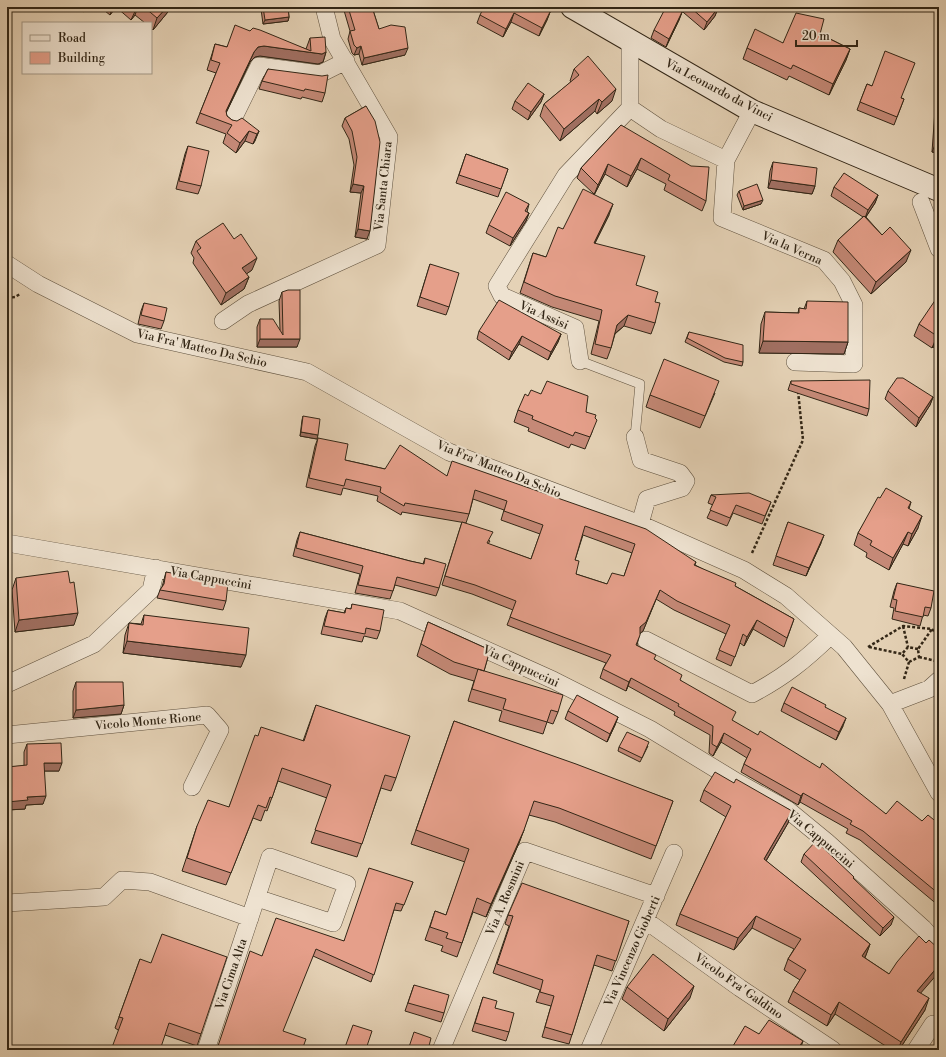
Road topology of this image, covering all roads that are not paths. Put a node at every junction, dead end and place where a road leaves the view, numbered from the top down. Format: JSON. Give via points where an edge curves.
{"nodes":[{"id":1,"x":324,"y":7,"type":"edge"},
{"id":2,"x":572,"y":7,"type":"edge"},
{"id":3,"x":630,"y":41,"type":"junction"},
{"id":4,"x":346,"y":62,"type":"junction"},
{"id":5,"x":630,"y":108,"type":"junction"},
{"id":6,"x":752,"y":111,"type":"junction"},
{"id":7,"x":232,"y":121,"type":"edge"},
{"id":8,"x":726,"y":160,"type":"junction"},
{"id":9,"x":930,"y":196,"type":"edge"},
{"id":10,"x":939,"y":249,"type":"edge"},
{"id":11,"x":7,"y":264,"type":"edge"},
{"id":12,"x":223,"y":321,"type":"dead end"},
{"id":13,"x":580,"y":361,"type":"joint"},
{"id":14,"x":795,"y":362,"type":"road end"},
{"id":15,"x":635,"y":437,"type":"joint"},
{"id":16,"x":640,"y":524,"type":"junction"},
{"id":17,"x":7,"y":544,"type":"edge"},
{"id":18,"x":156,"y":568,"type":"junction"},
{"id":19,"x":830,"y":636,"type":"junction"},
{"id":20,"x":646,"y":640,"type":"dead end"},
{"id":21,"x":939,"y":680,"type":"edge"},
{"id":22,"x":7,"y":684,"type":"edge"},
{"id":23,"x":890,"y":704,"type":"junction"},
{"id":24,"x":7,"y":735,"type":"edge"},
{"id":25,"x":192,"y":787,"type":"dead end"},
{"id":26,"x":939,"y":792,"type":"edge"},
{"id":27,"x":674,"y":853,"type":"dead end"},
{"id":28,"x":656,"y":896,"type":"junction"},
{"id":29,"x":257,"y":898,"type":"junction"},
{"id":30,"x":7,"y":903,"type":"edge"},
{"id":31,"x":250,"y":918,"type":"junction"},
{"id":32,"x":645,"y":920,"type":"junction"},
{"id":33,"x":939,"y":946,"type":"edge"},
{"id":34,"x":933,"y":1024,"type":"dead end"},
{"id":35,"x":206,"y":1050,"type":"edge"},
{"id":36,"x":441,"y":1050,"type":"edge"},
{"id":37,"x":589,"y":1050,"type":"edge"},
{"id":38,"x":833,"y":1050,"type":"edge"},
{"id":39,"x":916,"y":1050,"type":"edge"}],
"edges":[{"from":1,"to":4,"type":"street","name":"Via Santa Chiara","via":[[332,39]]},
{"from":2,"to":3,"type":"street","name":"Via Leonardo da Vinci"},
{"from":3,"to":5,"type":"street"},
{"from":3,"to":6,"type":"street","name":"Via Leonardo da Vinci"},
{"from":4,"to":7,"type":"street","via":[[320,74],[259,66]]},
{"from":4,"to":12,"type":"street","name":"Via Santa Chiara","via":[[390,137],[377,244],[248,304]]},
{"from":5,"to":8,"type":"street","via":[[661,130]]},
{"from":5,"to":13,"type":"street","name":"Via Assisi","via":[[566,175],[496,286],[502,296],[575,328]]},
{"from":6,"to":8,"type":"street"},
{"from":6,"to":9,"type":"street","name":"Via Leonardo da Vinci"},
{"from":8,"to":14,"type":"street","name":"Via la Verna","via":[[722,218],[824,260],[842,281],[854,305],[854,364]]},
{"from":9,"to":10,"type":"street"},
{"from":11,"to":16,"type":"street","name":"Via Fra' Matteo Da Schio","via":[[38,284],[137,334],[307,372],[449,452]]},
{"from":13,"to":15,"type":"lane","name":"Via Assisi","via":[[640,384]]},
{"from":15,"to":16,"type":"street","name":"Via Assisi","via":[[641,460],[680,473],[686,481],[682,488],[647,499]]},
{"from":16,"to":19,"type":"street","name":"Via Fra' Matteo Da Schio","via":[[744,570],[786,596]]},
{"from":17,"to":18,"type":"street","name":"Via Cappuccini"},
{"from":18,"to":22,"type":"street","via":[[151,590],[94,644]]},
{"from":18,"to":33,"type":"street","name":"Via Cappuccini","via":[[400,611],[553,680],[650,729],[788,810],[924,928]]},
{"from":19,"to":20,"type":"street","via":[[779,680],[752,694]]},
{"from":19,"to":23,"type":"street","name":"Via Fra' Matteo Da Schio","via":[[844,647]]},
{"from":21,"to":23,"type":"street","via":[[929,689]]},
{"from":23,"to":26,"type":"street","name":"Via Fra' Matteo Da Schio"},
{"from":24,"to":25,"type":"street","name":"Vicolo Monte Rione","via":[[207,715],[220,730]]},
{"from":27,"to":28,"type":"street","name":"Via Vincenzo Gioberti"},
{"from":28,"to":32,"type":"street","name":"Via Vincenzo Gioberti"},
{"from":28,"to":36,"type":"street","name":"Via A. Rosmini","via":[[525,851]]},
{"from":29,"to":29,"type":"street","name":"Via Cima Alta","via":[[270,858],[347,884],[333,923]]},
{"from":29,"to":31,"type":"street","name":"Via Cima Alta"},
{"from":30,"to":31,"type":"street","via":[[104,897],[122,880],[150,882]]},
{"from":31,"to":35,"type":"street","name":"Via Cima Alta"},
{"from":32,"to":37,"type":"street","name":"Via Vincenzo Gioberti"},
{"from":32,"to":38,"type":"street","name":"Vicolo Fra' Galdino"},
{"from":34,"to":39,"type":"street"}]}
